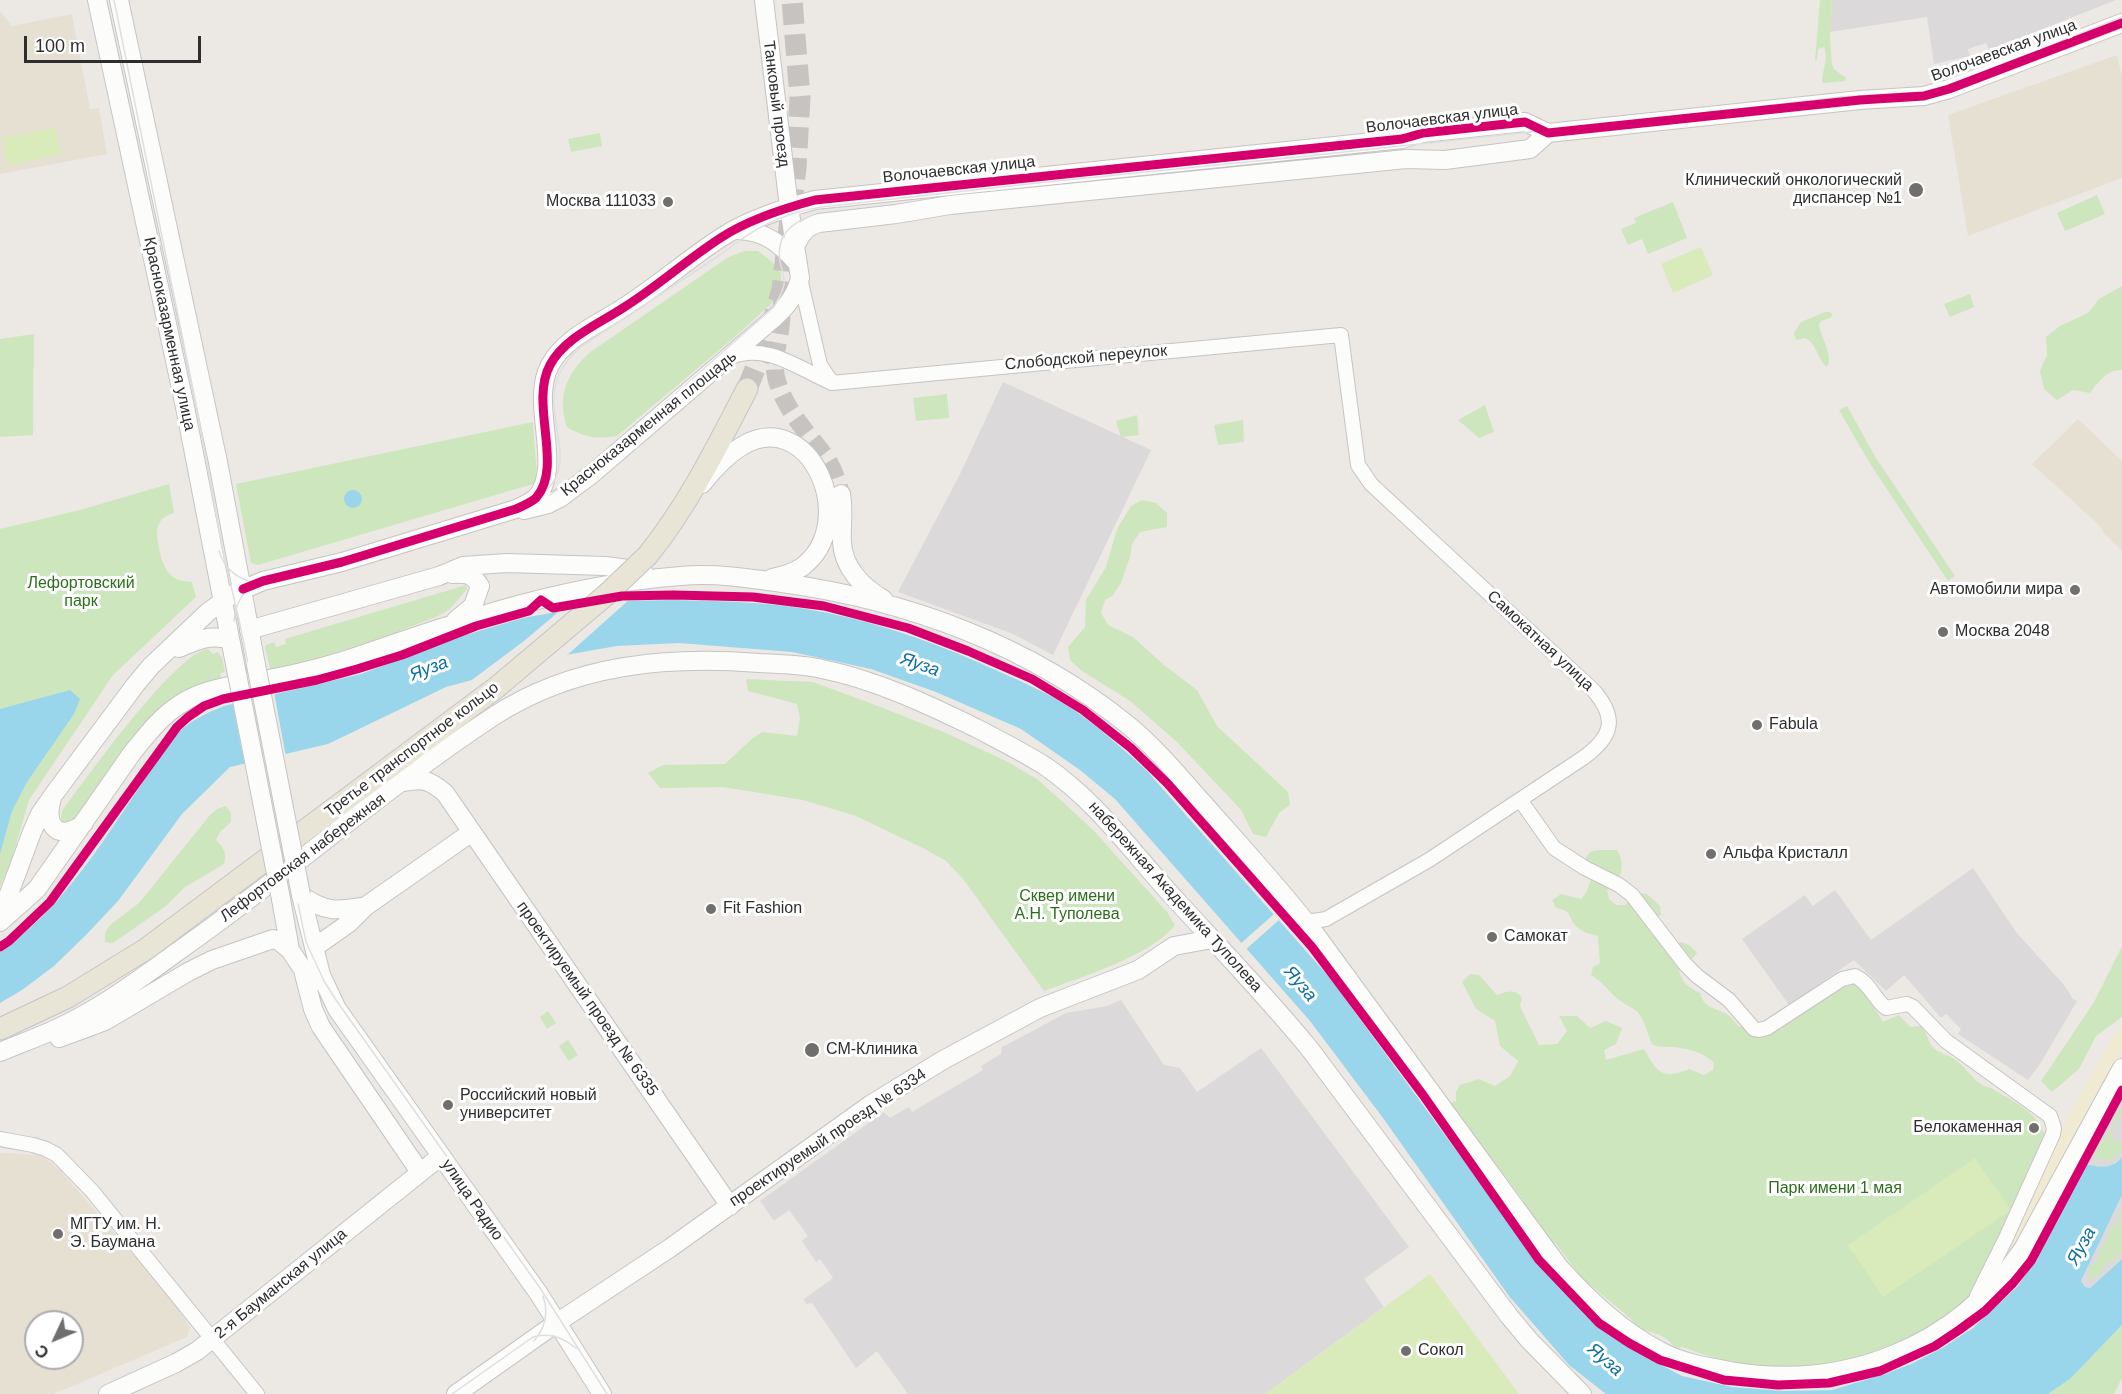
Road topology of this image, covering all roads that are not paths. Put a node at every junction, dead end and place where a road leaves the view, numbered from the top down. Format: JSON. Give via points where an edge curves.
{"nodes":[{"id":1,"x":97,"y":0,"type":"edge"},
{"id":2,"x":119,"y":0,"type":"edge"},
{"id":3,"x":764,"y":0,"type":"edge"},
{"id":4,"x":2122,"y":23,"type":"edge"},
{"id":5,"x":1548,"y":133,"type":"junction"},
{"id":6,"x":789,"y":207,"type":"junction"},
{"id":7,"x":733,"y":230,"type":"junction"},
{"id":8,"x":798,"y":263,"type":"junction"},
{"id":9,"x":1341,"y":335,"type":"joint"},
{"id":10,"x":729,"y":358,"type":"junction"},
{"id":11,"x":832,"y":383,"type":"junction"},
{"id":12,"x":747,"y":389,"type":"tunnel mouth"},
{"id":13,"x":841,"y":494,"type":"tunnel mouth"},
{"id":14,"x":516,"y":509,"type":"junction"},
{"id":15,"x":671,"y":526,"type":"junction"},
{"id":16,"x":684,"y":575,"type":"junction"},
{"id":17,"x":438,"y":576,"type":"junction"},
{"id":18,"x":764,"y":580,"type":"junction"},
{"id":19,"x":243,"y":589,"type":"junction"},
{"id":20,"x":223,"y":601,"type":"junction"},
{"id":21,"x":895,"y":606,"type":"junction"},
{"id":22,"x":454,"y":623,"type":"junction"},
{"id":23,"x":249,"y":630,"type":"junction"},
{"id":24,"x":230,"y":640,"type":"junction"},
{"id":25,"x":166,"y":653,"type":"junction"},
{"id":26,"x":608,"y":669,"type":"joint"},
{"id":27,"x":460,"y":741,"type":"junction"},
{"id":28,"x":402,"y":782,"type":"junction"},
{"id":29,"x":445,"y":793,"type":"junction"},
{"id":30,"x":54,"y":794,"type":"junction"},
{"id":31,"x":1521,"y":801,"type":"junction"},
{"id":32,"x":86,"y":822,"type":"junction"},
{"id":33,"x":472,"y":832,"type":"junction"},
{"id":34,"x":302,"y":895,"type":"junction"},
{"id":35,"x":281,"y":899,"type":"joint"},
{"id":36,"x":366,"y":906,"type":"junction"},
{"id":37,"x":0,"y":910,"type":"edge"},
{"id":38,"x":1189,"y":913,"type":"junction"},
{"id":39,"x":1326,"y":919,"type":"junction"},
{"id":40,"x":0,"y":922,"type":"edge"},
{"id":41,"x":1306,"y":922,"type":"junction"},
{"id":42,"x":1212,"y":939,"type":"junction"},
{"id":43,"x":1320,"y":940,"type":"junction"},
{"id":44,"x":1174,"y":946,"type":"junction"},
{"id":45,"x":315,"y":947,"type":"junction"},
{"id":46,"x":146,"y":949,"type":"junction"},
{"id":47,"x":290,"y":950,"type":"junction"},
{"id":48,"x":304,"y":974,"type":"junction"},
{"id":49,"x":338,"y":1009,"type":"junction"},
{"id":50,"x":0,"y":1029,"type":"edge"},
{"id":51,"x":1,"y":1052,"type":"edge"},
{"id":52,"x":2122,"y":1068,"type":"edge"},
{"id":53,"x":0,"y":1139,"type":"edge"},
{"id":54,"x":441,"y":1156,"type":"junction"},
{"id":55,"x":420,"y":1172,"type":"junction"},
{"id":56,"x":730,"y":1206,"type":"junction"},
{"id":57,"x":2005,"y":1240,"type":"junction"},
{"id":58,"x":2024,"y":1249,"type":"junction"},
{"id":59,"x":1967,"y":1312,"type":"junction"},
{"id":60,"x":558,"y":1322,"type":"junction"},
{"id":61,"x":212,"y":1339,"type":"junction"},
{"id":62,"x":108,"y":1394,"type":"edge"},
{"id":63,"x":257,"y":1394,"type":"edge"},
{"id":64,"x":456,"y":1394,"type":"edge"},
{"id":65,"x":602,"y":1394,"type":"edge"},
{"id":66,"x":1582,"y":1394,"type":"edge"}],
"edges":[{"from":1,"to":20,"type":"main road","name":"Красноказарменная улица"},
{"from":2,"to":19,"type":"main road","name":"Красноказарменная улица"},
{"from":3,"to":6,"type":"main road","name":"Танковый проезд"},
{"from":4,"to":5,"type":"main road","name":"Волочаевская улица","via":[[1932,94]]},
{"from":5,"to":6,"type":"main road","name":"Волочаевская улица","via":[[1525,122],[1423,133],[1402,139],[815,200]]},
{"from":5,"to":8,"type":"main road","name":"Волочаевская улица","via":[[1530,149],[1520,151],[950,205],[819,223],[803,231]]},
{"from":6,"to":7,"type":"main road","name":"Красноказарменная площадь"},
{"from":6,"to":8,"type":"main road"},
{"from":7,"to":8,"type":"main road","via":[[755,231]]},
{"from":7,"to":14,"type":"main road","name":"Красноказарменная площадь","via":[[572,341],[551,364],[543,393],[544,483],[530,503]]},
{"from":8,"to":10,"type":"main road","name":"Красноказарменная площадь","via":[[798,287],[788,305]]},
{"from":8,"to":11,"type":"street","via":[[820,365]]},
{"from":9,"to":11,"type":"street","name":"Слободской переулок"},
{"from":9,"to":31,"type":"street","name":"Самокатная улица","via":[[1355,453],[1362,473],[1558,657],[1608,711],[1609,728],[1604,741]]},
{"from":10,"to":11,"type":"street","via":[[746,353],[770,356]]},
{"from":10,"to":14,"type":"main road","name":"Красноказарменная площадь","via":[[572,489],[548,504]]},
{"from":12,"to":15,"type":"main road","name":"Третье транспортное кольцо"},
{"from":13,"to":21,"type":"main road","via":[[846,559],[862,584]]},
{"from":14,"to":19,"type":"main road"},
{"from":15,"to":18,"type":"main road","via":[[724,460],[743,446],[772,438],[802,449],[820,476],[829,512],[828,527],[814,556],[800,568]]},
{"from":15,"to":46,"type":"main road","name":"Третье транспортное кольцо","bridge":true,"via":[[648,555],[606,595],[497,687]]},
{"from":16,"to":17,"type":"main road","via":[[605,566],[507,563],[463,566]]},
{"from":16,"to":18,"type":"main road"},
{"from":16,"to":22,"type":"main road","via":[[581,589]]},
{"from":17,"to":22,"type":"main road","via":[[470,574],[480,586],[472,606]]},
{"from":17,"to":23,"type":"main road"},
{"from":18,"to":21,"type":"main road"},
{"from":19,"to":20,"type":"main road"},
{"from":19,"to":23,"type":"main road","name":"Красноказарменная улица"},
{"from":20,"to":24,"type":"main road","name":"Красноказарменная улица"},
{"from":20,"to":25,"type":"main road"},
{"from":21,"to":41,"type":"main road","via":[[1013,651],[1081,689],[1131,727],[1180,777]]},
{"from":22,"to":32,"type":"main road","via":[[359,656],[219,689],[180,704],[132,753]]},
{"from":23,"to":34,"type":"main road","name":"Красноказарменная улица","bridge":true},
{"from":24,"to":25,"type":"main road","via":[[208,637]]},
{"from":24,"to":35,"type":"main road","name":"Красноказарменная улица","bridge":true},
{"from":25,"to":30,"type":"main road","via":[[118,706]]},
{"from":26,"to":27,"type":"main road","name":"Лефортовская набережная","via":[[545,690],[497,714]]},
{"from":26,"to":38,"type":"main road","name":"набережная Академика Туполева","via":[[718,660],[821,668],[888,688],[954,717],[1046,767],[1101,814]]},
{"from":27,"to":28,"type":"main road","name":"Лефортовская набережная"},
{"from":27,"to":29,"type":"main road","via":[[447,760],[443,776]]},
{"from":28,"to":29,"type":"main road","name":"проектируемый проезд № 6335","via":[[421,779]]},
{"from":28,"to":51,"type":"main road","name":"Лефортовская набережная","via":[[238,909],[108,1000],[60,1028]]},
{"from":29,"to":33,"type":"main road","name":"проектируемый проезд № 6335"},
{"from":30,"to":32,"type":"main road","via":[[48,815],[56,828],[69,832]]},
{"from":30,"to":37,"type":"main road","via":[[36,823]]},
{"from":31,"to":39,"type":"street","name":"Самокатная улица"},
{"from":31,"to":57,"type":"street","via":[[1554,848],[1632,895],[1685,964],[1729,1000],[1754,1029],[1767,1028],[1842,979],[1855,976],[1867,983],[1886,1008],[1912,1006],[1946,1041],[2050,1116],[2052,1134]]},
{"from":32,"to":40,"type":"main road","via":[[37,889]]},
{"from":33,"to":36,"type":"main road"},
{"from":33,"to":56,"type":"main road","name":"проектируемый проезд № 6335"},
{"from":34,"to":36,"type":"main road","via":[[316,906],[330,910]]},
{"from":34,"to":45,"type":"main road","name":"улица Радио"},
{"from":35,"to":47,"type":"main road","name":"улица Радио"},
{"from":36,"to":45,"type":"main road"},
{"from":38,"to":42,"type":"main road","name":"набережная Академика Туполева"},
{"from":38,"to":44,"type":"main road"},
{"from":39,"to":41,"type":"street","name":"Самокатная улица"},
{"from":39,"to":43,"type":"street"},
{"from":41,"to":43,"type":"main road"},
{"from":42,"to":44,"type":"main road","name":"проектируемый проезд № 6334"},
{"from":42,"to":66,"type":"main road","name":"набережная Академика Туполева","via":[[1309,1048],[1509,1316]]},
{"from":43,"to":59,"type":"main road","via":[[1559,1267],[1610,1318],[1666,1354],[1710,1368],[1752,1375],[1829,1373],[1863,1367],[1901,1353]]},
{"from":44,"to":56,"type":"main road","name":"проектируемый проезд № 6334","via":[[1132,973],[1040,1008],[943,1060],[870,1105]]},
{"from":45,"to":49,"type":"main road","name":"улица Радио","via":[[321,975]]},
{"from":46,"to":50,"type":"main road","name":"Третье транспортное кольцо","via":[[68,998]]},
{"from":46,"to":51,"type":"main road","via":[[52,1022]]},
{"from":47,"to":48,"type":"main road","name":"улица Радио"},
{"from":47,"to":51,"type":"main road","via":[[273,939],[240,950],[188,972],[105,1021],[59,1038]]},
{"from":48,"to":49,"type":"main road","name":"улица Радио"},
{"from":48,"to":55,"type":"main road","via":[[313,1009],[327,1037]]},
{"from":49,"to":54,"type":"main road","name":"улица Радио"},
{"from":52,"to":58,"type":"main road"},
{"from":53,"to":61,"type":"street","via":[[33,1145],[57,1155],[92,1191]]},
{"from":54,"to":55,"type":"main road","name":"2-я Бауманская улица"},
{"from":54,"to":60,"type":"main road","name":"улица Радио"},
{"from":55,"to":61,"type":"main road","name":"2-я Бауманская улица"},
{"from":56,"to":60,"type":"main road","name":"проектируемый проезд № 6334"},
{"from":57,"to":58,"type":"street","via":[[2005,1247],[2012,1252]]},
{"from":57,"to":59,"type":"street"},
{"from":58,"to":59,"type":"main road","via":[[2004,1276]]},
{"from":60,"to":64,"type":"main road","name":"проектируемый проезд № 6334"},
{"from":60,"to":65,"type":"main road","name":"улица Радио"},
{"from":61,"to":62,"type":"main road","name":"2-я Бауманская улица","via":[[176,1364]]},
{"from":61,"to":63,"type":"street"}]}
